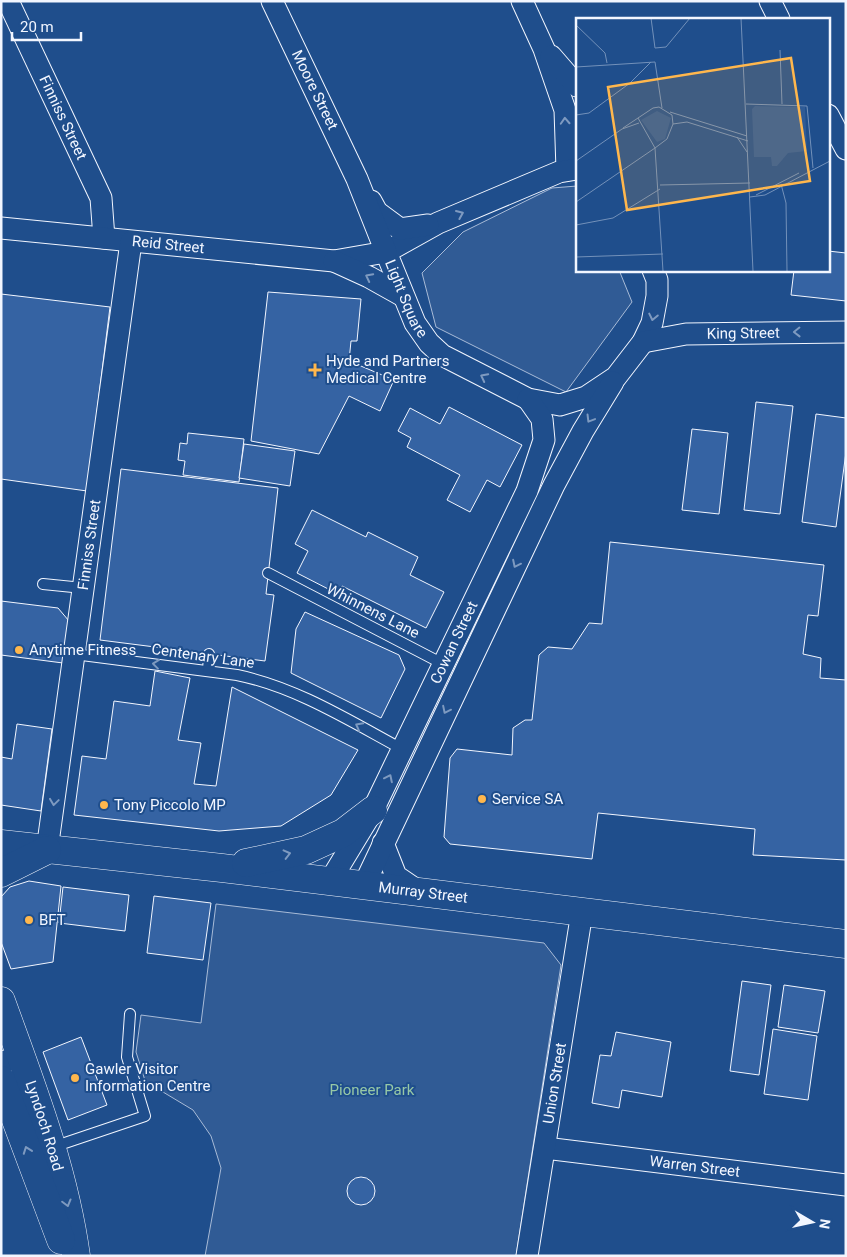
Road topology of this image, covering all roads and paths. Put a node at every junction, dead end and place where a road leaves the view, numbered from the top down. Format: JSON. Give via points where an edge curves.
{"nodes":[{"id":1,"x":8,"y":1,"type":"edge"},
{"id":2,"x":272,"y":1,"type":"edge"},
{"id":3,"x":522,"y":1,"type":"edge"},
{"id":4,"x":770,"y":1,"type":"edge"},
{"id":5,"x":778,"y":18,"type":"edge"},
{"id":6,"x":544,"y":49,"type":"junction"},
{"id":7,"x":576,"y":85,"type":"edge"},
{"id":8,"x":830,"y":119,"type":"edge"},
{"id":9,"x":846,"y":150,"type":"edge"},
{"id":10,"x":572,"y":169,"type":"edge"},
{"id":11,"x":358,"y":179,"type":"junction"},
{"id":12,"x":438,"y":223,"type":"junction"},
{"id":13,"x":1,"y":228,"type":"edge"},
{"id":14,"x":104,"y":238,"type":"junction"},
{"id":15,"x":131,"y":242,"type":"junction"},
{"id":16,"x":386,"y":252,"type":"junction"},
{"id":17,"x":334,"y":261,"type":"junction"},
{"id":18,"x":653,"y":271,"type":"edge"},
{"id":19,"x":403,"y":296,"type":"junction"},
{"id":20,"x":846,"y":332,"type":"edge"},
{"id":21,"x":643,"y":342,"type":"junction"},
{"id":22,"x":616,"y":377,"type":"junction"},
{"id":23,"x":528,"y":399,"type":"junction"},
{"id":24,"x":268,"y":573,"type":"dead end"},
{"id":25,"x":43,"y":584,"type":"dead end"},
{"id":26,"x":83,"y":588,"type":"junction"},
{"id":27,"x":74,"y":654,"type":"junction"},
{"id":28,"x":209,"y":654,"type":"dead end"},
{"id":29,"x":443,"y":664,"type":"junction"},
{"id":30,"x":208,"y":671,"type":"junction"},
{"id":31,"x":464,"y":674,"type":"junction"},
{"id":32,"x":402,"y":749,"type":"junction"},
{"id":33,"x":373,"y":810,"type":"junction"},
{"id":34,"x":383,"y":843,"type":"junction"},
{"id":35,"x":1,"y":844,"type":"edge"},
{"id":36,"x":47,"y":850,"type":"junction"},
{"id":37,"x":222,"y":868,"type":"junction"},
{"id":38,"x":1,"y":873,"type":"edge"},
{"id":39,"x":330,"y":881,"type":"junction"},
{"id":40,"x":364,"y":885,"type":"junction"},
{"id":41,"x":419,"y":892,"type":"junction"},
{"id":42,"x":582,"y":912,"type":"junction"},
{"id":43,"x":846,"y":944,"type":"edge"},
{"id":44,"x":1,"y":1001,"type":"edge"},
{"id":45,"x":130,"y":1014,"type":"dead end"},
{"id":46,"x":11,"y":1059,"type":"edge"},
{"id":47,"x":1,"y":1080,"type":"edge"},
{"id":48,"x":52,"y":1147,"type":"junction"},
{"id":49,"x":545,"y":1148,"type":"junction"},
{"id":50,"x":846,"y":1185,"type":"edge"},
{"id":51,"x":67,"y":1256,"type":"edge"},
{"id":52,"x":76,"y":1256,"type":"edge"},
{"id":53,"x":527,"y":1256,"type":"edge"}],
"edges":[{"from":1,"to":14,"type":"street","name":"Finniss Street","via":[[101,198]]},
{"from":2,"to":11,"type":"street","name":"Moore Street"},
{"from":3,"to":6,"type":"street"},
{"from":4,"to":5,"type":"street"},
{"from":6,"to":7,"type":"street"},
{"from":10,"to":6,"type":"street","one_way":true,"via":[[565,110]]},
{"from":8,"to":9,"type":"street"},
{"from":12,"to":10,"type":"street","name":"Light Square","one_way":true},
{"from":11,"to":12,"type":"street","name":"Moore Street","via":[[378,212],[400,229]]},
{"from":11,"to":16,"type":"street","name":"Moore Street"},
{"from":12,"to":16,"type":"street","name":"Light Square"},
{"from":13,"to":14,"type":"street","name":"Reid Street"},
{"from":14,"to":15,"type":"street","name":"Reid Street"},
{"from":15,"to":17,"type":"street","name":"Reid Street"},
{"from":15,"to":26,"type":"street","name":"Finniss Street"},
{"from":16,"to":17,"type":"street","name":"Reid Street"},
{"from":16,"to":19,"type":"street","name":"Light Square"},
{"from":19,"to":17,"type":"street","name":"Reid Street","one_way":true},
{"from":18,"to":21,"type":"street","name":"Light Square","one_way":true,"via":[[657,296],[652,324]]},
{"from":23,"to":19,"type":"street","name":"Light Square","one_way":true,"via":[[442,355],[415,323]]},
{"from":20,"to":21,"type":"street","name":"King Street","one_way":true,"via":[[686,334]]},
{"from":21,"to":22,"type":"street","name":"Light Square"},
{"from":22,"to":23,"type":"street","name":"Light Square","via":[[586,397],[572,402],[560,405]]},
{"from":22,"to":31,"type":"street","name":"Cowan Street","one_way":true,"via":[[554,485]]},
{"from":23,"to":29,"type":"street","name":"Cowan Street","via":[[542,419],[544,440],[527,491]]},
{"from":24,"to":29,"type":"lane","name":"Whinnens Lane"},
{"from":25,"to":26,"type":"lane"},
{"from":26,"to":27,"type":"street","name":"Finniss Street"},
{"from":30,"to":27,"type":"lane","name":"Centenary Lane","one_way":true},
{"from":27,"to":36,"type":"street","name":"Finniss Street","one_way":true},
{"from":28,"to":30,"type":"lane"},
{"from":29,"to":31,"type":"lane","name":"Whinnens Lane"},
{"from":29,"to":32,"type":"street","name":"Cowan Street"},
{"from":32,"to":30,"type":"lane","name":"Centenary Lane","one_way":true,"via":[[273,684],[237,674]]},
{"from":31,"to":34,"type":"street","name":"Cowan Street","one_way":true},
{"from":33,"to":32,"type":"street","name":"Cowan Street","one_way":true},
{"from":37,"to":33,"type":"main road","one_way":true,"via":[[306,850],[344,833]]},
{"from":33,"to":39,"type":"street","name":"Cowan Street"},
{"from":34,"to":40,"type":"street","name":"Cowan Street"},
{"from":34,"to":41,"type":"street","via":[[396,876]]},
{"from":35,"to":36,"type":"main road","name":"Murray Street"},
{"from":36,"to":37,"type":"main road","name":"Murray Street"},
{"from":36,"to":38,"type":"main road"},
{"from":37,"to":39,"type":"main road","name":"Murray Street"},
{"from":39,"to":40,"type":"main road","name":"Murray Street"},
{"from":40,"to":41,"type":"main road","name":"Murray Street"},
{"from":41,"to":42,"type":"main road","name":"Murray Street"},
{"from":42,"to":43,"type":"main road","name":"Murray Street"},
{"from":42,"to":49,"type":"street","name":"Union Street"},
{"from":44,"to":46,"type":"main road","name":"Lyndoch Road"},
{"from":45,"to":48,"type":"lane","via":[[127,1057],[145,1116]]},
{"from":46,"to":48,"type":"main road","name":"Lyndoch Road"},
{"from":51,"to":47,"type":"main road","name":"Lyndoch Road","one_way":true},
{"from":48,"to":52,"type":"main road","name":"Lyndoch Road","one_way":true},
{"from":49,"to":50,"type":"street","name":"Warren Street"},
{"from":49,"to":53,"type":"street","name":"Union Street"}]}
